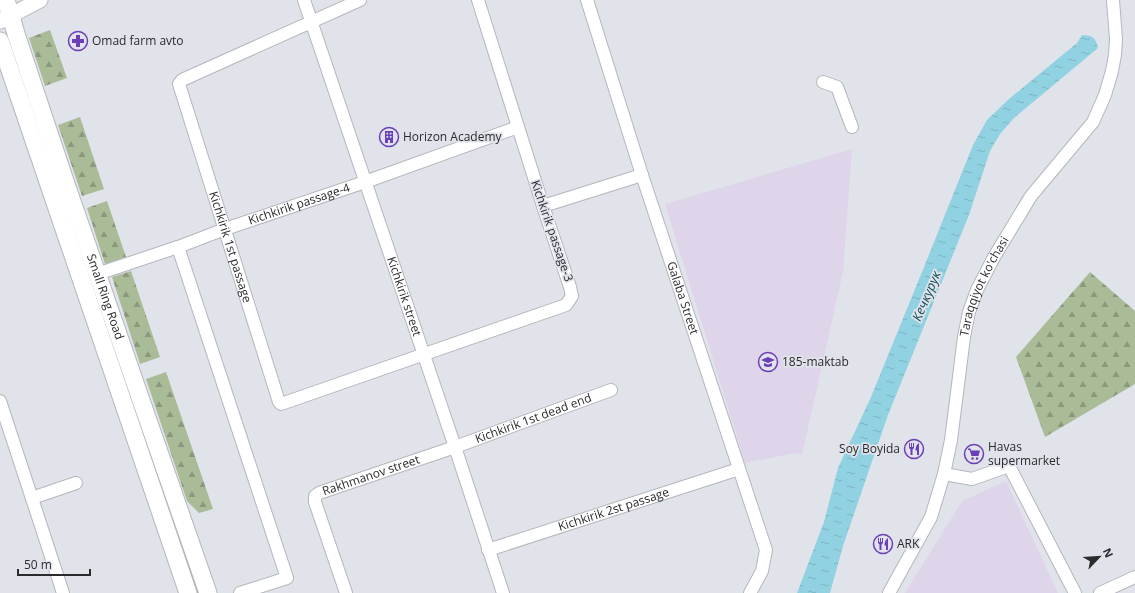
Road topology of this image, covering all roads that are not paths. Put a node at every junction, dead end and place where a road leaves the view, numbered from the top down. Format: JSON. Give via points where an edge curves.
{"nodes":[{"id":1,"x":40,"y":0,"type":"edge"},
{"id":2,"x":304,"y":0,"type":"edge"},
{"id":3,"x":360,"y":0,"type":"edge"},
{"id":4,"x":478,"y":0,"type":"edge"},
{"id":5,"x":587,"y":0,"type":"edge"},
{"id":6,"x":1113,"y":0,"type":"edge"},
{"id":7,"x":5,"y":12,"type":"edge"},
{"id":8,"x":311,"y":21,"type":"junction"},
{"id":9,"x":0,"y":41,"type":"edge"},
{"id":10,"x":823,"y":82,"type":"dead end"},
{"id":11,"x":518,"y":127,"type":"junction"},
{"id":12,"x":852,"y":127,"type":"dead end"},
{"id":13,"x":642,"y":175,"type":"junction"},
{"id":14,"x":365,"y":182,"type":"junction"},
{"id":15,"x":58,"y":186,"type":"junction"},
{"id":16,"x":543,"y":206,"type":"junction"},
{"id":17,"x":226,"y":229,"type":"junction"},
{"id":18,"x":178,"y":247,"type":"junction"},
{"id":19,"x":97,"y":274,"type":"junction"},
{"id":20,"x":424,"y":355,"type":"junction"},
{"id":21,"x":135,"y":387,"type":"junction"},
{"id":22,"x":611,"y":390,"type":"dead end"},
{"id":23,"x":119,"y":393,"type":"junction"},
{"id":24,"x":0,"y":401,"type":"edge"},
{"id":25,"x":455,"y":447,"type":"junction"},
{"id":26,"x":739,"y":469,"type":"junction"},
{"id":27,"x":944,"y":474,"type":"junction"},
{"id":28,"x":76,"y":482,"type":"dead end"},
{"id":29,"x":32,"y":498,"type":"junction"},
{"id":30,"x":488,"y":550,"type":"junction"},
{"id":31,"x":1135,"y":577,"type":"edge"},
{"id":32,"x":63,"y":593,"type":"edge"},
{"id":33,"x":188,"y":593,"type":"edge"},
{"id":34,"x":208,"y":593,"type":"edge"},
{"id":35,"x":240,"y":593,"type":"edge"},
{"id":36,"x":346,"y":593,"type":"edge"},
{"id":37,"x":503,"y":593,"type":"edge"},
{"id":38,"x":750,"y":593,"type":"edge"},
{"id":39,"x":889,"y":593,"type":"edge"},
{"id":40,"x":1075,"y":593,"type":"edge"},
{"id":41,"x":1100,"y":593,"type":"edge"}],
"edges":[{"from":1,"to":7,"type":"main road"},
{"from":2,"to":8,"type":"street","name":"Kichkirik street"},
{"from":3,"to":8,"type":"street"},
{"from":4,"to":11,"type":"street","name":"Kichkirik passage-3"},
{"from":5,"to":13,"type":"street","name":"Galaba Street"},
{"from":6,"to":27,"type":"street","name":"Taraqqiyot ko'chasi","via":[[1115,55],[1106,91],[1093,122],[1031,196],[994,257],[975,295],[966,324]]},
{"from":7,"to":15,"type":"highway","name":"Small Ring Road"},
{"from":8,"to":14,"type":"street","name":"Kichkirik street"},
{"from":8,"to":17,"type":"street","name":"Kichkirik 1st passage","via":[[182,80],[179,84]]},
{"from":9,"to":15,"type":"highway","name":"Small Ring Road"},
{"from":10,"to":12,"type":"street","via":[[837,87]]},
{"from":11,"to":14,"type":"street"},
{"from":11,"to":16,"type":"street","name":"Kichkirik passage-3"},
{"from":13,"to":16,"type":"street"},
{"from":13,"to":26,"type":"street","name":"Galaba Street"},
{"from":14,"to":17,"type":"street","name":"Kichkirik passage-4"},
{"from":14,"to":20,"type":"street","name":"Kichkirik street"},
{"from":15,"to":19,"type":"highway","name":"Small Ring Road"},
{"from":15,"to":23,"type":"highway","name":"Small Ring Road"},
{"from":16,"to":20,"type":"street","name":"Kichkirik passage-3","via":[[570,287],[572,296],[566,305]]},
{"from":17,"to":18,"type":"street","name":"Kichkirik passage-4"},
{"from":17,"to":20,"type":"street","name":"Kichkirik 1st passage","via":[[281,404]]},
{"from":18,"to":19,"type":"street","name":"Kichkirik passage-4"},
{"from":18,"to":35,"type":"street","via":[[287,578]]},
{"from":19,"to":21,"type":"highway","name":"Small Ring Road"},
{"from":20,"to":25,"type":"street","name":"Kichkirik street"},
{"from":21,"to":23,"type":"highway"},
{"from":21,"to":34,"type":"highway","name":"Small Ring Road"},
{"from":22,"to":25,"type":"street","name":"Kichkirik 1st dead end"},
{"from":23,"to":33,"type":"highway","name":"Small Ring Road"},
{"from":24,"to":29,"type":"street"},
{"from":25,"to":30,"type":"street","name":"Kichkirik street"},
{"from":25,"to":36,"type":"street","name":"Rakhmanov street","via":[[315,496]]},
{"from":26,"to":30,"type":"street","name":"Kichkirik 2st passage"},
{"from":26,"to":38,"type":"street","name":"Galaba Street","via":[[766,550],[762,571]]},
{"from":27,"to":39,"type":"street","name":"Taraqqiyot ko'chasi","via":[[931,517]]},
{"from":27,"to":40,"type":"street","via":[[972,479],[1009,466]]},
{"from":28,"to":29,"type":"street"},
{"from":29,"to":32,"type":"street"},
{"from":30,"to":37,"type":"street","name":"Kichkirik street"},
{"from":31,"to":41,"type":"street"}]}
